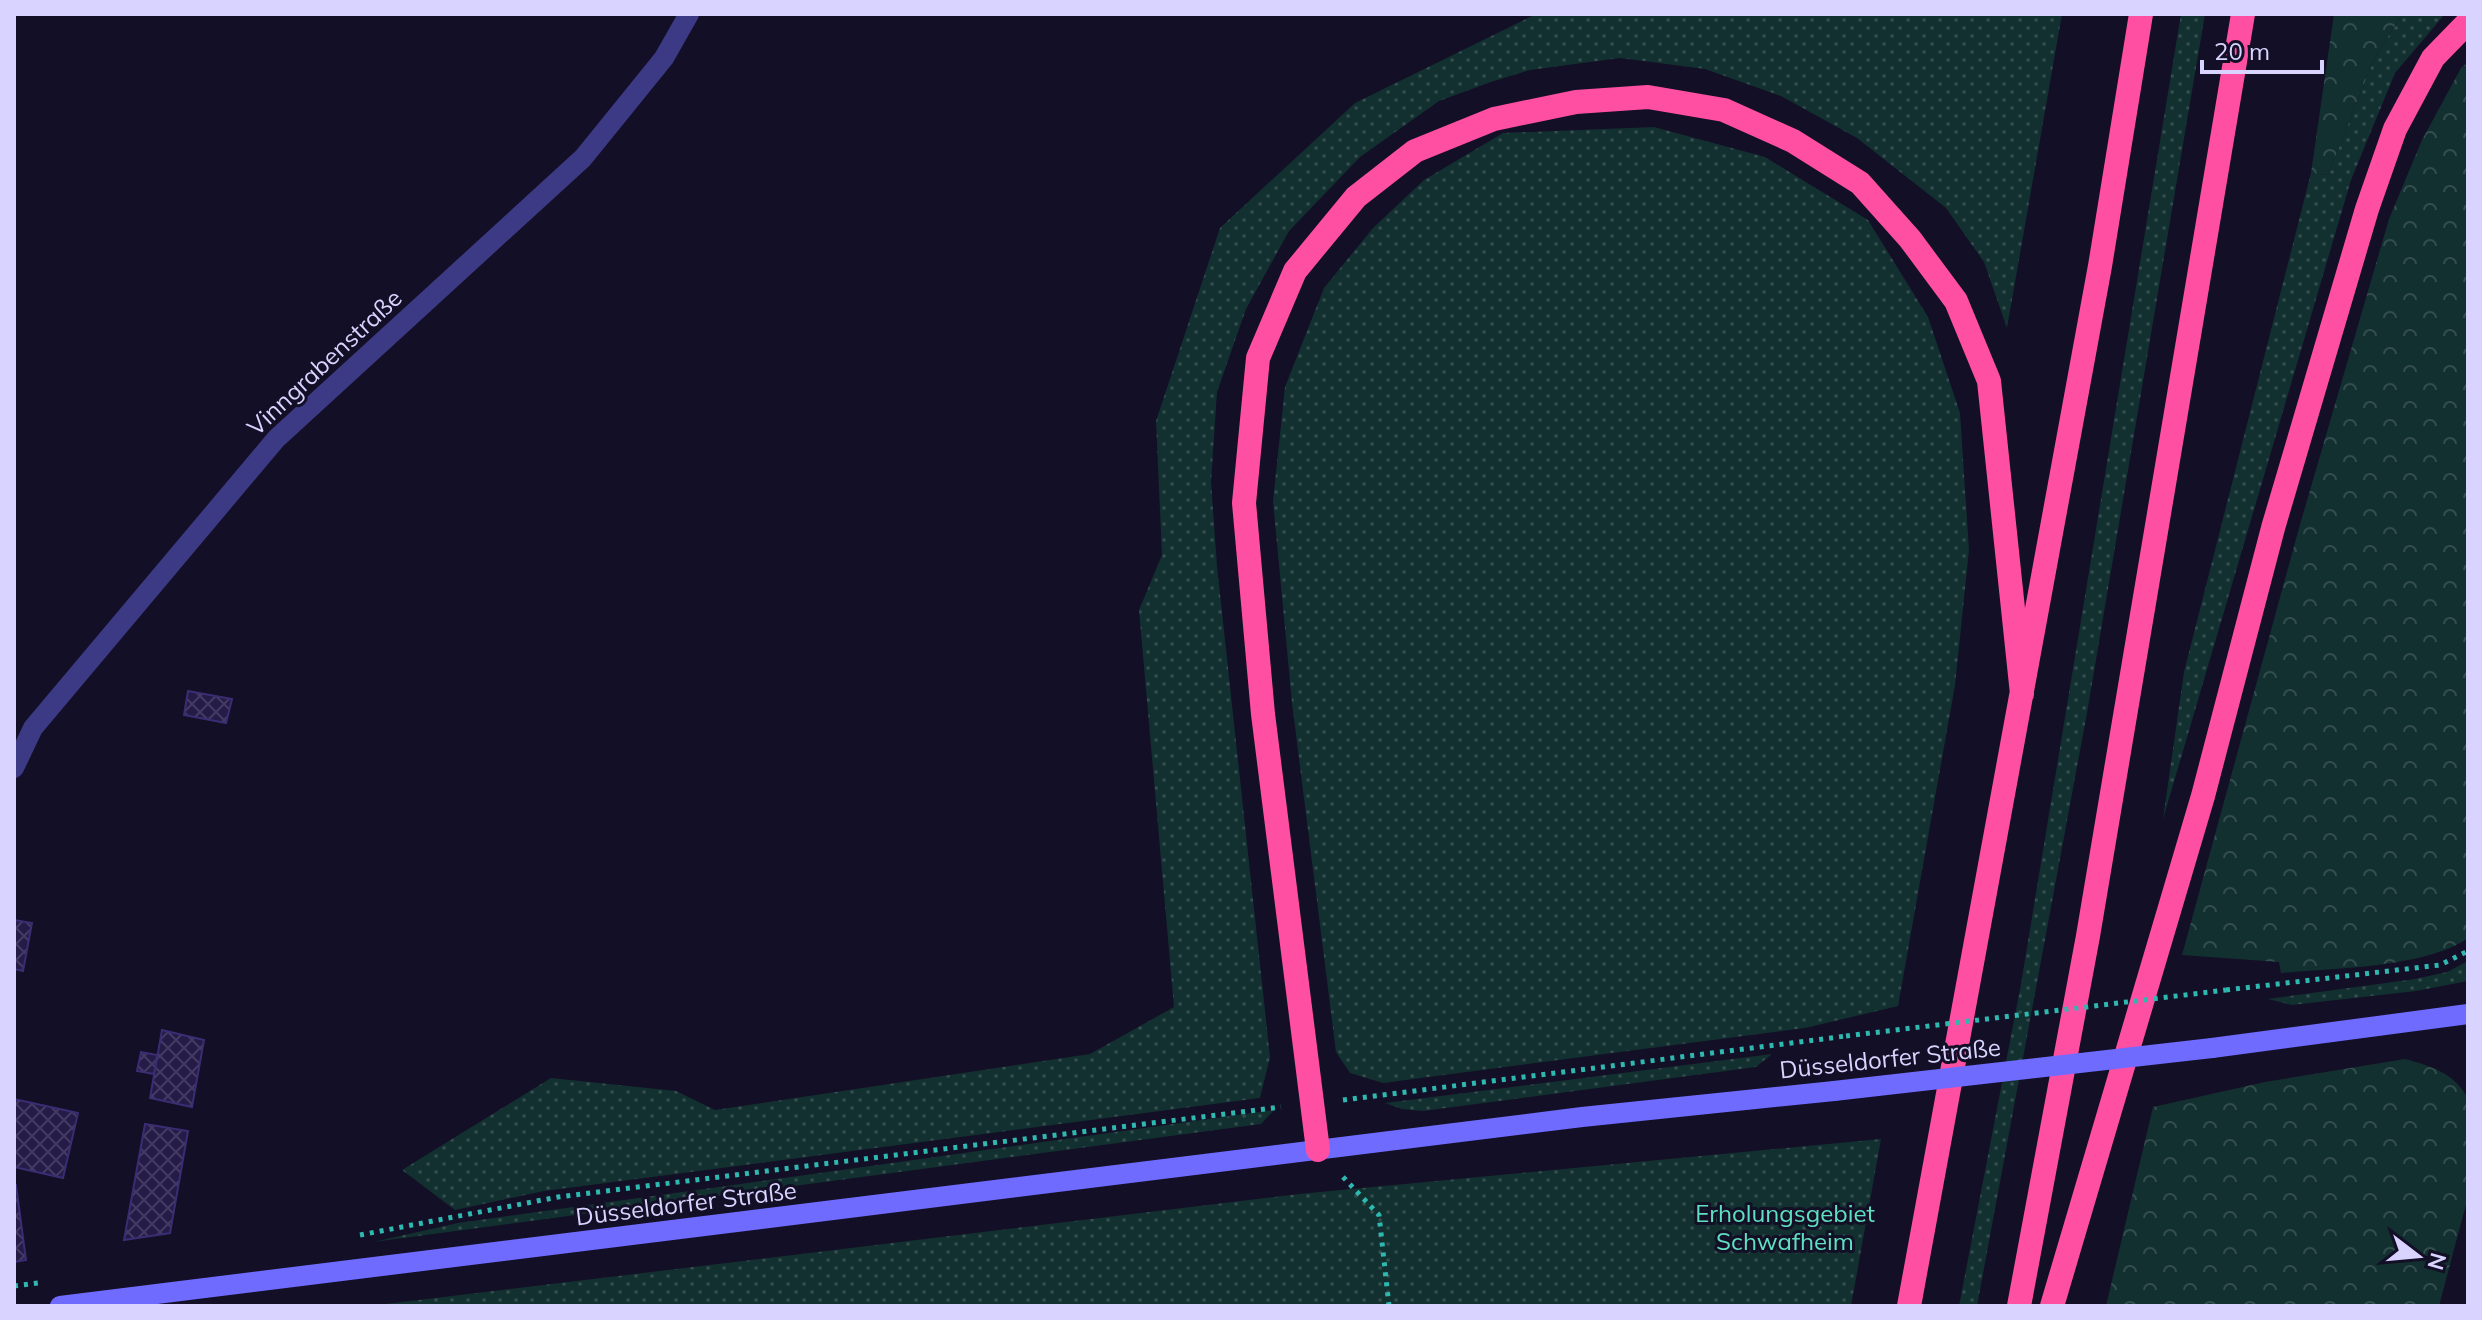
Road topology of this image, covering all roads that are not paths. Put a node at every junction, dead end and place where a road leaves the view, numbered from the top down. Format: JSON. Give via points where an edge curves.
{"nodes":[{"id":1,"x":689,"y":14,"type":"edge"},
{"id":2,"x":2141,"y":14,"type":"edge"},
{"id":3,"x":2243,"y":14,"type":"edge"},
{"id":4,"x":2468,"y":22,"type":"edge"},
{"id":5,"x":2022,"y":694,"type":"junction"},
{"id":6,"x":14,"y":768,"type":"edge"},
{"id":7,"x":2468,"y":1014,"type":"edge"},
{"id":8,"x":1318,"y":1150,"type":"junction"},
{"id":9,"x":60,"y":1306,"type":"edge"},
{"id":10,"x":1909,"y":1306,"type":"edge"},
{"id":11,"x":2019,"y":1306,"type":"edge"},
{"id":12,"x":2052,"y":1306,"type":"edge"}],
"edges":[{"from":1,"to":6,"type":"street","name":"Vinngrabenstraße","via":[[664,58],[583,158],[276,439],[33,728]]},
{"from":2,"to":5,"type":"highway"},
{"from":3,"to":11,"type":"highway","via":[[2088,936]]},
{"from":4,"to":12,"type":"highway","via":[[2426,69],[2395,129],[2367,209],[2273,528],[2203,796]]},
{"from":5,"to":8,"type":"highway","via":[[1989,381],[1956,301],[1860,183],[1793,141],[1724,110],[1648,97],[1576,102],[1494,119],[1415,151],[1356,197],[1295,271],[1258,358],[1244,503],[1263,714]]},
{"from":5,"to":10,"type":"highway"},
{"from":7,"to":8,"type":"main road","name":"Düsseldorfer Straße","bridge":true},
{"from":8,"to":9,"type":"main road","name":"Düsseldorfer Straße"}]}
